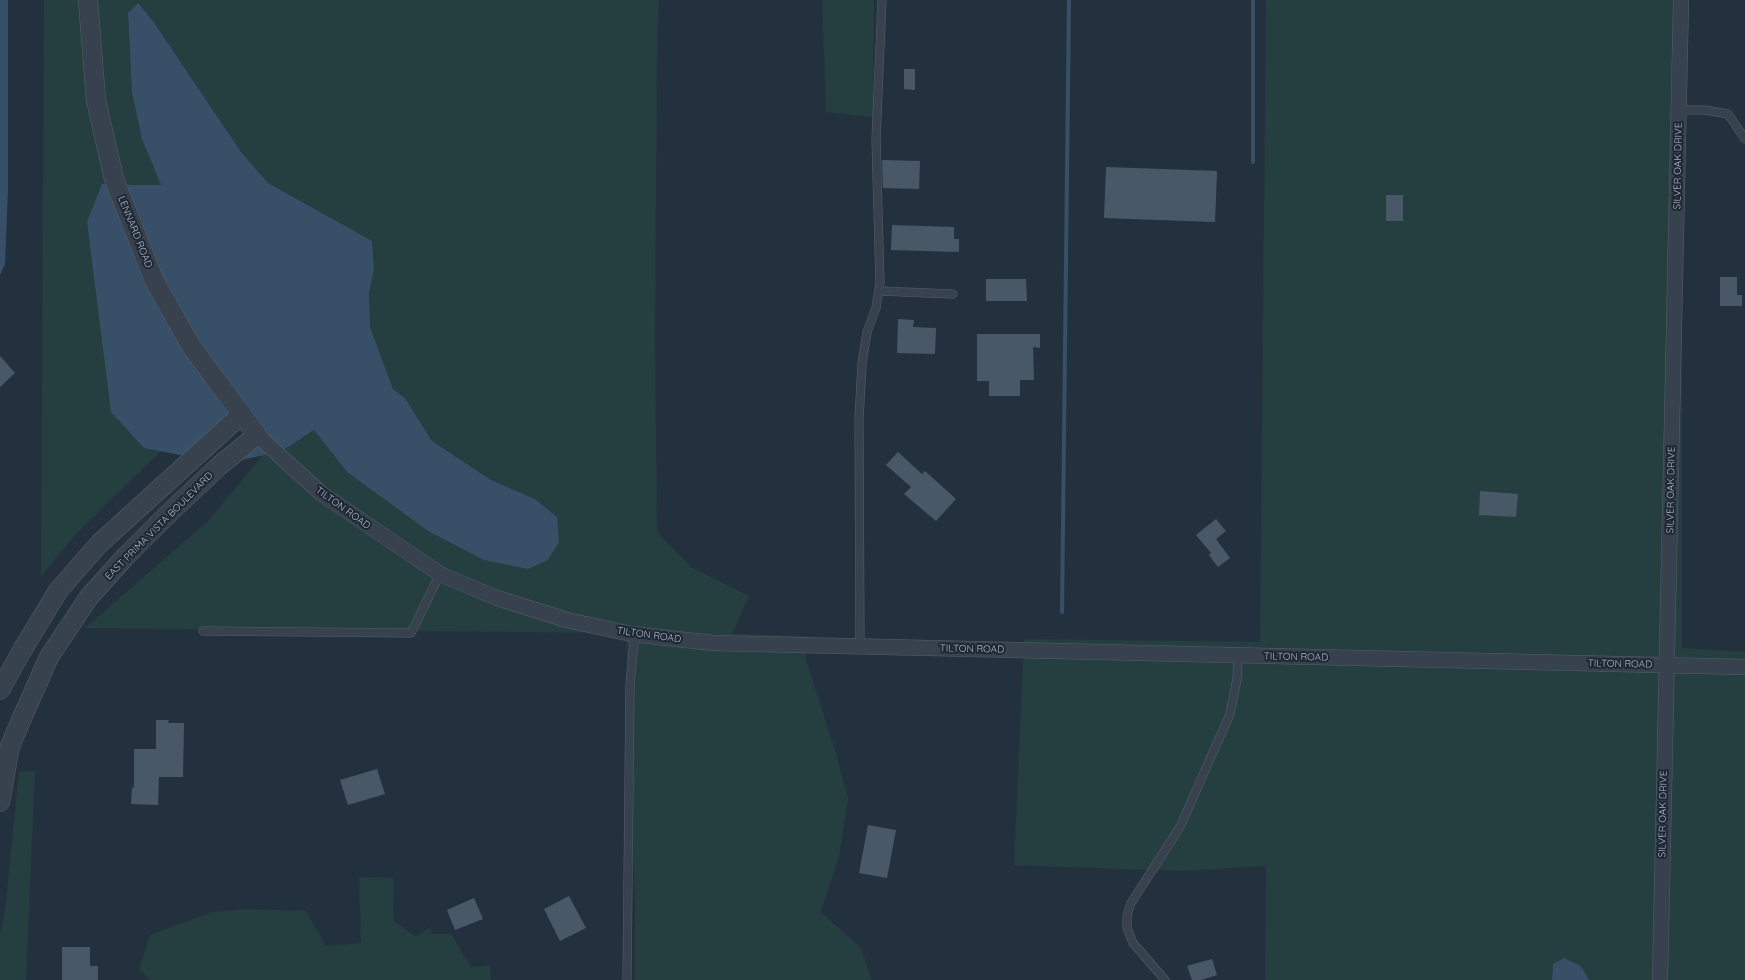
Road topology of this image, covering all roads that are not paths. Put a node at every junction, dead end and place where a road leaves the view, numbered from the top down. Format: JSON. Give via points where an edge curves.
{"nodes":[{"id":1,"x":88,"y":0,"type":"edge"},
{"id":2,"x":882,"y":0,"type":"edge"},
{"id":3,"x":1682,"y":0,"type":"edge"},
{"id":4,"x":1679,"y":110,"type":"junction"},
{"id":5,"x":1745,"y":139,"type":"edge"},
{"id":6,"x":879,"y":291,"type":"junction"},
{"id":7,"x":953,"y":294,"type":"dead end"},
{"id":8,"x":242,"y":414,"type":"junction"},
{"id":9,"x":257,"y":435,"type":"junction"},
{"id":10,"x":440,"y":574,"type":"junction"},
{"id":11,"x":203,"y":631,"type":"dead end"},
{"id":12,"x":634,"y":634,"type":"junction"},
{"id":13,"x":860,"y":646,"type":"junction"},
{"id":14,"x":1238,"y":655,"type":"junction"},
{"id":15,"x":1667,"y":666,"type":"junction"},
{"id":16,"x":1745,"y":667,"type":"edge"},
{"id":17,"x":0,"y":690,"type":"edge"},
{"id":18,"x":5,"y":744,"type":"edge"},
{"id":19,"x":0,"y":802,"type":"edge"},
{"id":20,"x":627,"y":980,"type":"edge"},
{"id":21,"x":1165,"y":980,"type":"edge"},
{"id":22,"x":1660,"y":980,"type":"edge"}],
"edges":[{"from":1,"to":8,"type":"street","name":"LENNARD ROAD","via":[[96,100],[114,179],[154,280],[191,346]]},
{"from":2,"to":6,"type":"lane","via":[[876,139]]},
{"from":3,"to":4,"type":"street","name":"SILVER OAK DRIVE"},
{"from":4,"to":5,"type":"lane","via":[[1705,110],[1728,114]]},
{"from":4,"to":15,"type":"street","name":"SILVER OAK DRIVE"},
{"from":6,"to":7,"type":"lane"},
{"from":6,"to":13,"type":"lane","via":[[867,332],[862,364],[859,419]]},
{"from":8,"to":9,"type":"street","name":"LENNARD ROAD"},
{"from":8,"to":17,"type":"street","via":[[99,544],[58,591]]},
{"from":9,"to":10,"type":"street","name":"TILTON ROAD","via":[[322,494]]},
{"from":9,"to":18,"type":"street","name":"EAST PRIMA VISTA BOULEVARD","via":[[219,466],[165,517],[89,597],[49,657]]},
{"from":10,"to":11,"type":"lane","via":[[411,633]]},
{"from":10,"to":12,"type":"street","name":"TILTON ROAD","via":[[497,598],[560,618]]},
{"from":12,"to":13,"type":"street","name":"TILTON ROAD","via":[[713,643]]},
{"from":12,"to":20,"type":"lane","via":[[630,684]]},
{"from":13,"to":14,"type":"street","name":"TILTON ROAD"},
{"from":14,"to":15,"type":"street","name":"TILTON ROAD"},
{"from":14,"to":21,"type":"lane","via":[[1238,679],[1230,714],[1180,827],[1131,903],[1127,916],[1127,928],[1133,944]]},
{"from":15,"to":16,"type":"street","name":"TILTON ROAD"},
{"from":15,"to":22,"type":"street","name":"SILVER OAK DRIVE"},
{"from":18,"to":19,"type":"street","name":"EAST PRIMA VISTA BOULEVARD"}]}
